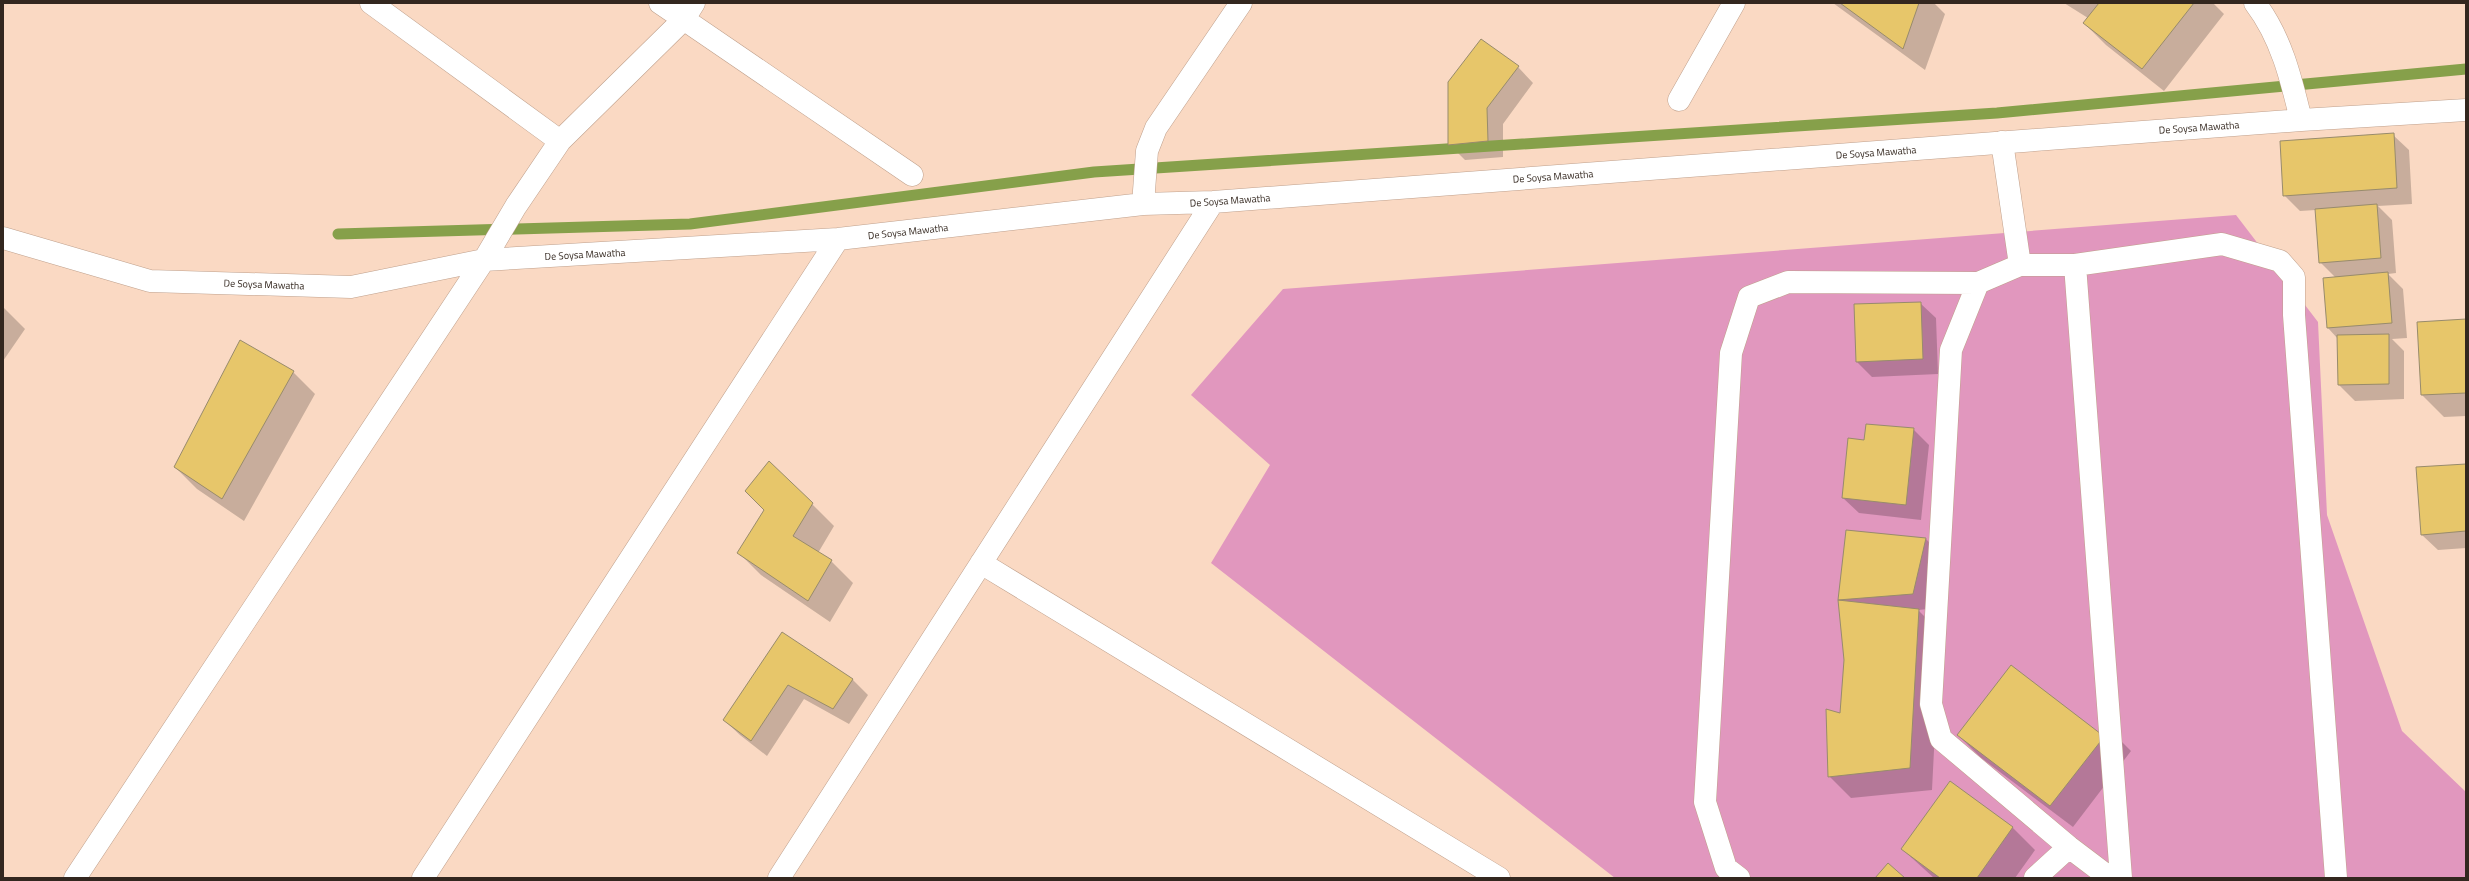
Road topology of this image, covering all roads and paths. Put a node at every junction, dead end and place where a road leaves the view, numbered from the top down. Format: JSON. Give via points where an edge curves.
{"nodes":[{"id":1,"x":371,"y":3,"type":"edge"},
{"id":2,"x":660,"y":3,"type":"edge"},
{"id":3,"x":1241,"y":3,"type":"edge"},
{"id":4,"x":1734,"y":3,"type":"edge"},
{"id":5,"x":2255,"y":3,"type":"edge"},
{"id":6,"x":689,"y":11,"type":"edge"},
{"id":7,"x":1679,"y":100,"type":"dead end"},
{"id":8,"x":2466,"y":110,"type":"edge"},
{"id":9,"x":2301,"y":120,"type":"junction"},
{"id":10,"x":560,"y":141,"type":"junction"},
{"id":11,"x":2002,"y":142,"type":"junction"},
{"id":12,"x":912,"y":175,"type":"dead end"},
{"id":13,"x":1213,"y":202,"type":"junction"},
{"id":14,"x":1143,"y":204,"type":"junction"},
{"id":15,"x":3,"y":238,"type":"edge"},
{"id":16,"x":838,"y":239,"type":"junction"},
{"id":17,"x":484,"y":260,"type":"junction"},
{"id":18,"x":2075,"y":265,"type":"junction"},
{"id":19,"x":2020,"y":266,"type":"junction"},
{"id":20,"x":1978,"y":283,"type":"junction"},
{"id":21,"x":981,"y":564,"type":"junction"},
{"id":22,"x":2069,"y":847,"type":"junction"},
{"id":23,"x":75,"y":878,"type":"edge"},
{"id":24,"x":423,"y":878,"type":"edge"},
{"id":25,"x":779,"y":878,"type":"edge"},
{"id":26,"x":1499,"y":878,"type":"edge"},
{"id":27,"x":1740,"y":878,"type":"edge"},
{"id":28,"x":2035,"y":878,"type":"edge"},
{"id":29,"x":2110,"y":878,"type":"edge"},
{"id":30,"x":2121,"y":878,"type":"edge"},
{"id":31,"x":2336,"y":878,"type":"edge"}],
"edges":[{"from":1,"to":10,"type":"street"},
{"from":2,"to":6,"type":"street"},
{"from":3,"to":14,"type":"street","via":[[1156,128],[1148,152]]},
{"from":4,"to":7,"type":"street"},
{"from":5,"to":9,"type":"street","via":[[2268,21],[2290,73]]},
{"from":6,"to":10,"type":"street"},
{"from":6,"to":12,"type":"street"},
{"from":8,"to":9,"type":"street","name":"De Soysa Mawatha"},
{"from":9,"to":11,"type":"street","name":"De Soysa Mawatha"},
{"from":10,"to":17,"type":"street","via":[[516,206]]},
{"from":11,"to":13,"type":"street","name":"De Soysa Mawatha"},
{"from":11,"to":19,"type":"street"},
{"from":13,"to":14,"type":"street","name":"De Soysa Mawatha"},
{"from":13,"to":21,"type":"street"},
{"from":14,"to":16,"type":"street","name":"De Soysa Mawatha"},
{"from":15,"to":17,"type":"street","name":"De Soysa Mawatha","via":[[150,281],[351,287]]},
{"from":16,"to":17,"type":"street","name":"De Soysa Mawatha"},
{"from":16,"to":24,"type":"street"},
{"from":17,"to":23,"type":"street"},
{"from":18,"to":19,"type":"street"},
{"from":18,"to":30,"type":"street"},
{"from":18,"to":31,"type":"street","via":[[2222,244],[2280,261],[2294,277],[2294,315]]},
{"from":19,"to":20,"type":"street"},
{"from":20,"to":22,"type":"street","via":[[1951,350],[1931,704],[1941,739]]},
{"from":20,"to":27,"type":"street","via":[[1788,282],[1749,297],[1731,353],[1705,802],[1726,868]]},
{"from":21,"to":25,"type":"street"},
{"from":21,"to":26,"type":"street"},
{"from":22,"to":28,"type":"street"},
{"from":22,"to":29,"type":"street"}]}
